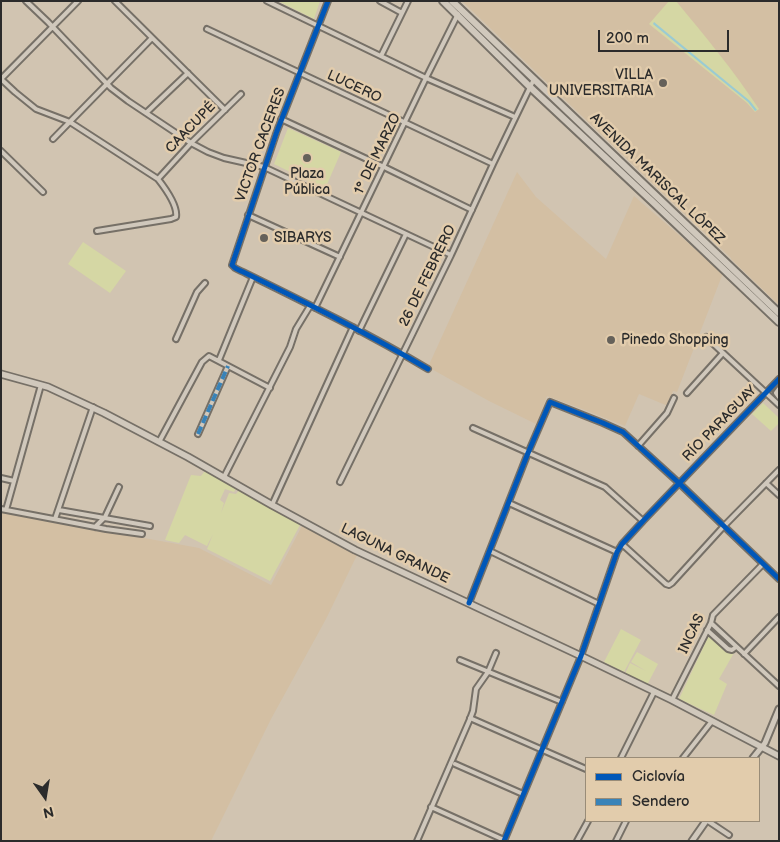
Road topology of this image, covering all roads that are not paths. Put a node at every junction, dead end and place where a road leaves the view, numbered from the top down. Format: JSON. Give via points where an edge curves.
{"nodes":[{"id":1,"x":26,"y":1,"type":"edge"},
{"id":2,"x":78,"y":1,"type":"edge"},
{"id":3,"x":115,"y":1,"type":"edge"},
{"id":4,"x":267,"y":1,"type":"edge"},
{"id":5,"x":328,"y":1,"type":"edge"},
{"id":6,"x":380,"y":1,"type":"edge"},
{"id":7,"x":408,"y":1,"type":"edge"},
{"id":8,"x":443,"y":1,"type":"edge"},
{"id":9,"x":452,"y":1,"type":"edge"},
{"id":10,"x":402,"y":13,"type":"junction"},
{"id":11,"x":459,"y":13,"type":"junction"},
{"id":12,"x":318,"y":25,"type":"junction"},
{"id":13,"x":53,"y":27,"type":"junction"},
{"id":14,"x":207,"y":28,"type":"dead end"},
{"id":15,"x":152,"y":38,"type":"junction"},
{"id":16,"x":380,"y":56,"type":"junction"},
{"id":17,"x":188,"y":73,"type":"junction"},
{"id":18,"x":300,"y":73,"type":"junction"},
{"id":19,"x":426,"y":78,"type":"junction"},
{"id":20,"x":1,"y":79,"type":"edge"},
{"id":21,"x":534,"y":79,"type":"junction"},
{"id":22,"x":106,"y":84,"type":"junction"},
{"id":23,"x":530,"y":87,"type":"junction"},
{"id":24,"x":241,"y":94,"type":"dead end"},
{"id":25,"x":224,"y":110,"type":"junction"},
{"id":26,"x":146,"y":113,"type":"junction"},
{"id":27,"x":516,"y":117,"type":"junction"},
{"id":28,"x":281,"y":119,"type":"junction"},
{"id":29,"x":70,"y":122,"type":"junction"},
{"id":30,"x":405,"y":123,"type":"junction"},
{"id":31,"x":53,"y":139,"type":"dead end"},
{"id":32,"x":191,"y":143,"type":"junction"},
{"id":33,"x":1,"y":151,"type":"edge"},
{"id":34,"x":493,"y":164,"type":"junction"},
{"id":35,"x":264,"y":167,"type":"junction"},
{"id":36,"x":384,"y":167,"type":"junction"},
{"id":37,"x":158,"y":179,"type":"junction"},
{"id":38,"x":43,"y":192,"type":"dead end"},
{"id":39,"x":472,"y":210,"type":"junction"},
{"id":40,"x":664,"y":212,"type":"junction"},
{"id":41,"x":361,"y":213,"type":"junction"},
{"id":42,"x":248,"y":215,"type":"junction"},
{"id":43,"x":679,"y":230,"type":"dead end"},
{"id":44,"x":97,"y":231,"type":"dead end"},
{"id":45,"x":406,"y":234,"type":"junction"},
{"id":46,"x":451,"y":255,"type":"junction"},
{"id":47,"x":340,"y":257,"type":"junction"},
{"id":48,"x":253,"y":277,"type":"junction"},
{"id":49,"x":205,"y":283,"type":"dead end"},
{"id":50,"x":310,"y":306,"type":"junction"},
{"id":51,"x":315,"y":308,"type":"junction"},
{"id":52,"x":779,"y":313,"type":"edge"},
{"id":53,"x":779,"y":322,"type":"edge"},
{"id":54,"x":353,"y":327,"type":"junction"},
{"id":55,"x":360,"y":331,"type":"junction"},
{"id":56,"x":706,"y":337,"type":"dead end"},
{"id":57,"x":176,"y":339,"type":"dead end"},
{"id":58,"x":723,"y":353,"type":"junction"},
{"id":59,"x":403,"y":354,"type":"junction"},
{"id":60,"x":219,"y":360,"type":"junction"},
{"id":61,"x":228,"y":366,"type":"junction"},
{"id":62,"x":428,"y":369,"type":"dead end"},
{"id":63,"x":1,"y":374,"type":"edge"},
{"id":64,"x":779,"y":379,"type":"edge"},
{"id":65,"x":41,"y":385,"type":"junction"},
{"id":66,"x":270,"y":388,"type":"junction"},
{"id":67,"x":779,"y":389,"type":"edge"},
{"id":68,"x":766,"y":392,"type":"junction"},
{"id":69,"x":687,"y":393,"type":"dead end"},
{"id":70,"x":779,"y":397,"type":"edge"},
{"id":71,"x":674,"y":398,"type":"dead end"},
{"id":72,"x":779,"y":405,"type":"edge"},
{"id":73,"x":93,"y":407,"type":"junction"},
{"id":74,"x":473,"y":428,"type":"dead end"},
{"id":75,"x":198,"y":434,"type":"dead end"},
{"id":76,"x":159,"y":442,"type":"junction"},
{"id":77,"x":638,"y":446,"type":"junction"},
{"id":78,"x":528,"y":453,"type":"junction"},
{"id":79,"x":779,"y":470,"type":"edge"},
{"id":80,"x":224,"y":477,"type":"junction"},
{"id":81,"x":1,"y":478,"type":"edge"},
{"id":82,"x":14,"y":481,"type":"junction"},
{"id":83,"x":340,"y":482,"type":"dead end"},
{"id":84,"x":679,"y":483,"type":"junction"},
{"id":85,"x":766,"y":483,"type":"junction"},
{"id":86,"x":119,"y":487,"type":"dead end"},
{"id":87,"x":779,"y":494,"type":"edge"},
{"id":88,"x":509,"y":503,"type":"junction"},
{"id":89,"x":272,"y":505,"type":"junction"},
{"id":90,"x":4,"y":510,"type":"edge"},
{"id":91,"x":58,"y":510,"type":"junction"},
{"id":92,"x":105,"y":517,"type":"junction"},
{"id":93,"x":55,"y":519,"type":"junction"},
{"id":94,"x":643,"y":521,"type":"junction"},
{"id":95,"x":150,"y":526,"type":"dead end"},
{"id":96,"x":724,"y":526,"type":"junction"},
{"id":97,"x":95,"y":527,"type":"junction"},
{"id":98,"x":142,"y":534,"type":"dead end"},
{"id":99,"x":622,"y":544,"type":"junction"},
{"id":100,"x":490,"y":552,"type":"junction"},
{"id":101,"x":617,"y":552,"type":"junction"},
{"id":102,"x":763,"y":564,"type":"junction"},
{"id":103,"x":779,"y":579,"type":"edge"},
{"id":104,"x":469,"y":603,"type":"junction"},
{"id":105,"x":599,"y":604,"type":"junction"},
{"id":106,"x":779,"y":617,"type":"edge"},
{"id":107,"x":710,"y":623,"type":"junction"},
{"id":108,"x":707,"y":630,"type":"junction"},
{"id":109,"x":736,"y":647,"type":"junction"},
{"id":110,"x":496,"y":653,"type":"dead end"},
{"id":111,"x":744,"y":654,"type":"junction"},
{"id":112,"x":581,"y":656,"type":"junction"},
{"id":113,"x":460,"y":660,"type":"dead end"},
{"id":114,"x":488,"y":672,"type":"junction"},
{"id":115,"x":779,"y":686,"type":"edge"},
{"id":116,"x":654,"y":692,"type":"junction"},
{"id":117,"x":672,"y":700,"type":"junction"},
{"id":118,"x":562,"y":702,"type":"junction"},
{"id":119,"x":779,"y":709,"type":"edge"},
{"id":120,"x":470,"y":718,"type":"junction"},
{"id":121,"x":712,"y":721,"type":"junction"},
{"id":122,"x":761,"y":747,"type":"junction"},
{"id":123,"x":541,"y":749,"type":"junction"},
{"id":124,"x":779,"y":756,"type":"edge"},
{"id":125,"x":621,"y":757,"type":"edge"},
{"id":126,"x":684,"y":757,"type":"edge"},
{"id":127,"x":754,"y":757,"type":"edge"},
{"id":128,"x":455,"y":764,"type":"dead end"},
{"id":129,"x":585,"y":770,"type":"edge"},
{"id":130,"x":523,"y":794,"type":"junction"},
{"id":131,"x":431,"y":807,"type":"junction"},
{"id":132,"x":587,"y":822,"type":"edge"},
{"id":133,"x":626,"y":822,"type":"edge"},
{"id":134,"x":706,"y":822,"type":"edge"},
{"id":135,"x":709,"y":822,"type":"edge"},
{"id":136,"x":729,"y":835,"type":"dead end"},
{"id":137,"x":504,"y":840,"type":"edge"},
{"id":138,"x":417,"y":841,"type":"edge"},
{"id":139,"x":577,"y":841,"type":"edge"},
{"id":140,"x":616,"y":841,"type":"edge"},
{"id":141,"x":692,"y":841,"type":"edge"}],
"edges":[{"from":1,"to":13,"type":"street"},
{"from":2,"to":13,"type":"street"},
{"from":3,"to":15,"type":"street"},
{"from":4,"to":12,"type":"street"},
{"from":5,"to":12,"type":"street","name":"VICTOR CACERES"},
{"from":6,"to":10,"type":"street"},
{"from":7,"to":10,"type":"street"},
{"from":8,"to":11,"type":"highway"},
{"from":9,"to":11,"type":"highway","name":"AVENIDA MARISCAL LÓPEZ"},
{"from":10,"to":16,"type":"street"},
{"from":11,"to":19,"type":"street","name":"1° DE MARZO"},
{"from":11,"to":21,"type":"highway","name":"AVENIDA MARISCAL LÓPEZ"},
{"from":11,"to":23,"type":"highway"},
{"from":12,"to":16,"type":"street"},
{"from":12,"to":18,"type":"street","name":"VICTOR CACERES"},
{"from":13,"to":20,"type":"street"},
{"from":13,"to":22,"type":"street"},
{"from":14,"to":18,"type":"street","name":"LUCERO"},
{"from":15,"to":17,"type":"street"},
{"from":15,"to":22,"type":"street"},
{"from":16,"to":19,"type":"street"},
{"from":17,"to":25,"type":"street"},
{"from":17,"to":26,"type":"street"},
{"from":18,"to":28,"type":"street","name":"VICTOR CACERES"},
{"from":18,"to":30,"type":"street","name":"LUCERO"},
{"from":19,"to":27,"type":"street"},
{"from":19,"to":30,"type":"street","name":"1° DE MARZO"},
{"from":20,"to":29,"type":"street","via":[[36,109]]},
{"from":21,"to":23,"type":"street","name":"26 DE FEBRERO"},
{"from":21,"to":52,"type":"highway","name":"AVENIDA MARISCAL LÓPEZ"},
{"from":22,"to":26,"type":"street"},
{"from":22,"to":29,"type":"street"},
{"from":23,"to":27,"type":"street","name":"26 DE FEBRERO"},
{"from":23,"to":40,"type":"highway"},
{"from":24,"to":25,"type":"street","name":"CAACUPÉ"},
{"from":25,"to":32,"type":"street","name":"CAACUPÉ"},
{"from":26,"to":32,"type":"street"},
{"from":27,"to":34,"type":"street","name":"26 DE FEBRERO"},
{"from":28,"to":35,"type":"street","name":"VICTOR CACERES"},
{"from":28,"to":36,"type":"street"},
{"from":29,"to":31,"type":"street"},
{"from":29,"to":37,"type":"street"},
{"from":30,"to":34,"type":"street","name":"LUCERO"},
{"from":30,"to":36,"type":"street","name":"1° DE MARZO"},
{"from":32,"to":35,"type":"street","via":[[224,158]]},
{"from":32,"to":37,"type":"street","name":"CAACUPÉ"},
{"from":33,"to":38,"type":"street"},
{"from":34,"to":39,"type":"street","name":"26 DE FEBRERO"},
{"from":35,"to":41,"type":"street"},
{"from":35,"to":42,"type":"street","name":"VICTOR CACERES"},
{"from":36,"to":39,"type":"street"},
{"from":36,"to":41,"type":"street","name":"1° DE MARZO"},
{"from":37,"to":44,"type":"street","via":[[176,209],[176,217]]},
{"from":39,"to":46,"type":"street","name":"26 DE FEBRERO"},
{"from":40,"to":43,"type":"highway"},
{"from":40,"to":53,"type":"highway"},
{"from":41,"to":45,"type":"street"},
{"from":41,"to":47,"type":"street","name":"1° DE MARZO"},
{"from":42,"to":47,"type":"street"},
{"from":42,"to":48,"type":"street","name":"VICTOR CACERES","via":[[232,265]]},
{"from":45,"to":46,"type":"street"},
{"from":45,"to":55,"type":"street"},
{"from":46,"to":59,"type":"street","name":"26 DE FEBRERO"},
{"from":47,"to":51,"type":"street","name":"1° DE MARZO"},
{"from":48,"to":50,"type":"street"},
{"from":48,"to":60,"type":"street"},
{"from":49,"to":57,"type":"street","via":[[197,292]]},
{"from":50,"to":51,"type":"street"},
{"from":50,"to":66,"type":"street"},
{"from":51,"to":54,"type":"street"},
{"from":54,"to":55,"type":"street"},
{"from":54,"to":89,"type":"street"},
{"from":55,"to":59,"type":"street"},
{"from":56,"to":58,"type":"street"},
{"from":58,"to":68,"type":"street"},
{"from":58,"to":69,"type":"street"},
{"from":59,"to":62,"type":"street"},
{"from":59,"to":83,"type":"street","name":"26 DE FEBRERO"},
{"from":60,"to":61,"type":"street"},
{"from":60,"to":76,"type":"street","via":[[209,356],[202,362]]},
{"from":61,"to":66,"type":"street"},
{"from":61,"to":75,"type":"street"},
{"from":63,"to":65,"type":"main road","name":"LAGUNA GRANDE"},
{"from":64,"to":68,"type":"street","name":"RÍO PARAGUAY"},
{"from":65,"to":73,"type":"main road","name":"LAGUNA GRANDE"},
{"from":65,"to":82,"type":"street"},
{"from":66,"to":80,"type":"street"},
{"from":67,"to":70,"type":"street","via":[[776,394]]},
{"from":68,"to":72,"type":"street"},
{"from":68,"to":84,"type":"street","name":"RÍO PARAGUAY"},
{"from":71,"to":77,"type":"street","via":[[667,414]]},
{"from":73,"to":76,"type":"main road","name":"LAGUNA GRANDE"},
{"from":73,"to":91,"type":"street"},
{"from":74,"to":78,"type":"street"},
{"from":76,"to":80,"type":"main road","name":"LAGUNA GRANDE"},
{"from":77,"to":78,"type":"street","via":[[623,432],[550,402]]},
{"from":77,"to":84,"type":"street"},
{"from":78,"to":88,"type":"street"},
{"from":78,"to":94,"type":"street","via":[[605,487]]},
{"from":79,"to":85,"type":"street"},
{"from":80,"to":89,"type":"main road","name":"LAGUNA GRANDE"},
{"from":81,"to":82,"type":"street"},
{"from":82,"to":90,"type":"street"},
{"from":84,"to":94,"type":"street","name":"RÍO PARAGUAY"},
{"from":84,"to":96,"type":"street"},
{"from":85,"to":87,"type":"street"},
{"from":85,"to":96,"type":"street"},
{"from":86,"to":92,"type":"street"},
{"from":88,"to":100,"type":"street"},
{"from":88,"to":101,"type":"street"},
{"from":89,"to":104,"type":"main road","name":"LAGUNA GRANDE","via":[[355,550]]},
{"from":90,"to":93,"type":"street"},
{"from":91,"to":92,"type":"street"},
{"from":91,"to":93,"type":"street"},
{"from":92,"to":95,"type":"street"},
{"from":92,"to":97,"type":"street"},
{"from":93,"to":97,"type":"street"},
{"from":94,"to":99,"type":"street","name":"RÍO PARAGUAY"},
{"from":96,"to":99,"type":"street","via":[[669,584]]},
{"from":96,"to":102,"type":"street"},
{"from":97,"to":98,"type":"street"},
{"from":99,"to":101,"type":"street","name":"RÍO PARAGUAY"},
{"from":100,"to":104,"type":"street"},
{"from":100,"to":105,"type":"street"},
{"from":101,"to":105,"type":"street","name":"RÍO PARAGUAY"},
{"from":102,"to":103,"type":"street"},
{"from":102,"to":107,"type":"street","name":"INCAS","via":[[713,615]]},
{"from":104,"to":112,"type":"main road","name":"LAGUNA GRANDE"},
{"from":105,"to":112,"type":"street","name":"RÍO PARAGUAY"},
{"from":106,"to":111,"type":"street"},
{"from":107,"to":108,"type":"street","name":"INCAS"},
{"from":107,"to":109,"type":"street"},
{"from":108,"to":109,"type":"street","via":[[728,649]]},
{"from":108,"to":117,"type":"street","name":"INCAS"},
{"from":109,"to":111,"type":"street"},
{"from":110,"to":114,"type":"street"},
{"from":111,"to":115,"type":"street"},
{"from":112,"to":116,"type":"main road","name":"LAGUNA GRANDE"},
{"from":112,"to":118,"type":"street","name":"RÍO PARAGUAY"},
{"from":113,"to":114,"type":"street"},
{"from":114,"to":118,"type":"street"},
{"from":114,"to":120,"type":"street","via":[[476,689]]},
{"from":116,"to":117,"type":"main road","name":"LAGUNA GRANDE"},
{"from":116,"to":125,"type":"street"},
{"from":117,"to":121,"type":"main road","name":"LAGUNA GRANDE"},
{"from":118,"to":123,"type":"street","name":"RÍO PARAGUAY"},
{"from":119,"to":122,"type":"street","via":[[766,743]]},
{"from":120,"to":123,"type":"street"},
{"from":120,"to":131,"type":"street"},
{"from":121,"to":122,"type":"main road","name":"LAGUNA GRANDE"},
{"from":121,"to":126,"type":"street"},
{"from":122,"to":124,"type":"main road","name":"LAGUNA GRANDE"},
{"from":122,"to":127,"type":"street"},
{"from":123,"to":129,"type":"street"},
{"from":123,"to":130,"type":"street","name":"RÍO PARAGUAY"},
{"from":128,"to":130,"type":"street"},
{"from":130,"to":137,"type":"street","name":"RÍO PARAGUAY"},
{"from":131,"to":137,"type":"street"},
{"from":131,"to":138,"type":"street"},
{"from":132,"to":139,"type":"street"},
{"from":133,"to":140,"type":"street"},
{"from":134,"to":141,"type":"street"},
{"from":135,"to":136,"type":"street"}]}
